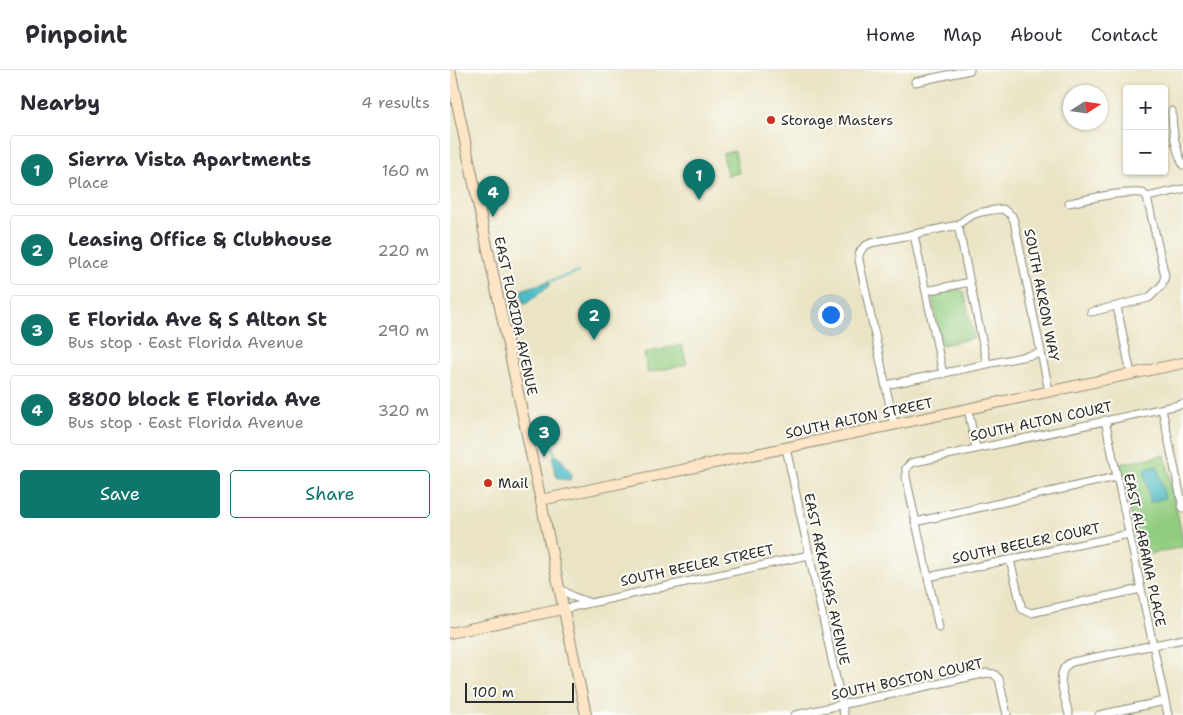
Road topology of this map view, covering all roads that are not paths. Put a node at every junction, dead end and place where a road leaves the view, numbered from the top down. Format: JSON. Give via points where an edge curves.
{"nodes":[{"id":1,"x":450,"y":70,"type":"edge"},
{"id":2,"x":970,"y":70,"type":"edge"},
{"id":3,"x":915,"y":82,"type":"dead end"},
{"id":4,"x":1172,"y":111,"type":"dead end"},
{"id":5,"x":1183,"y":165,"type":"edge"},
{"id":6,"x":1183,"y":189,"type":"edge"},
{"id":7,"x":1147,"y":197,"type":"junction"},
{"id":8,"x":1069,"y":203,"type":"dead end"},
{"id":9,"x":958,"y":225,"type":"junction"},
{"id":10,"x":914,"y":235,"type":"junction"},
{"id":11,"x":970,"y":282,"type":"junction"},
{"id":12,"x":926,"y":290,"type":"junction"},
{"id":13,"x":1117,"y":307,"type":"junction"},
{"id":14,"x":1091,"y":312,"type":"dead end"},
{"id":15,"x":1041,"y":353,"type":"junction"},
{"id":16,"x":1183,"y":363,"type":"edge"},
{"id":17,"x":987,"y":364,"type":"junction"},
{"id":18,"x":942,"y":374,"type":"junction"},
{"id":19,"x":1131,"y":374,"type":"junction"},
{"id":20,"x":886,"y":385,"type":"junction"},
{"id":21,"x":1049,"y":392,"type":"junction"},
{"id":22,"x":1183,"y":404,"type":"edge"},
{"id":23,"x":968,"y":409,"type":"junction"},
{"id":24,"x":1162,"y":409,"type":"junction"},
{"id":25,"x":1105,"y":420,"type":"junction"},
{"id":26,"x":894,"y":425,"type":"junction"},
{"id":27,"x":786,"y":448,"type":"junction"},
{"id":28,"x":976,"y":448,"type":"junction"},
{"id":29,"x":1116,"y":477,"type":"junction"},
{"id":30,"x":541,"y":500,"type":"junction"},
{"id":31,"x":1183,"y":508,"type":"edge"},
{"id":32,"x":915,"y":522,"type":"junction"},
{"id":33,"x":1129,"y":534,"type":"junction"},
{"id":34,"x":810,"y":555,"type":"junction"},
{"id":35,"x":1010,"y":560,"type":"junction"},
{"id":36,"x":928,"y":577,"type":"junction"},
{"id":37,"x":559,"y":588,"type":"junction"},
{"id":38,"x":1141,"y":590,"type":"junction"},
{"id":39,"x":591,"y":603,"type":"junction"},
{"id":40,"x":564,"y":609,"type":"junction"},
{"id":41,"x":940,"y":628,"type":"dead end"},
{"id":42,"x":450,"y":633,"type":"edge"},
{"id":43,"x":1183,"y":639,"type":"edge"},
{"id":44,"x":1153,"y":645,"type":"junction"},
{"id":45,"x":1165,"y":701,"type":"junction"},
{"id":46,"x":842,"y":705,"type":"junction"},
{"id":47,"x":586,"y":715,"type":"edge"},
{"id":48,"x":795,"y":715,"type":"edge"},
{"id":49,"x":844,"y":715,"type":"edge"},
{"id":50,"x":1007,"y":715,"type":"edge"},
{"id":51,"x":1069,"y":715,"type":"edge"},
{"id":52,"x":1099,"y":715,"type":"edge"},
{"id":53,"x":1168,"y":715,"type":"edge"}],
"edges":[{"from":1,"to":30,"type":"street","name":"EAST FLORIDA AVENUE"},
{"from":2,"to":3,"type":"street"},
{"from":4,"to":5,"type":"street","via":[[1176,149]]},
{"from":6,"to":7,"type":"street"},
{"from":7,"to":8,"type":"street","via":[[1143,193],[1129,193]]},
{"from":7,"to":13,"type":"street","via":[[1165,276],[1162,285],[1149,298]]},
{"from":9,"to":10,"type":"street","name":"SOUTH AKRON WAY"},
{"from":9,"to":11,"type":"street"},
{"from":9,"to":15,"type":"street","name":"SOUTH AKRON WAY","via":[[967,217],[993,210],[1003,209],[1012,216]]},
{"from":10,"to":12,"type":"street"},
{"from":10,"to":20,"type":"street","name":"SOUTH AKRON WAY","via":[[866,245],[858,255]]},
{"from":11,"to":12,"type":"street"},
{"from":11,"to":17,"type":"street"},
{"from":12,"to":18,"type":"street"},
{"from":13,"to":14,"type":"street"},
{"from":13,"to":19,"type":"street"},
{"from":15,"to":17,"type":"street"},
{"from":15,"to":21,"type":"street","name":"SOUTH AKRON WAY"},
{"from":16,"to":19,"type":"street","name":"SOUTH ALTON STREET"},
{"from":17,"to":18,"type":"street"},
{"from":18,"to":20,"type":"street"},
{"from":19,"to":21,"type":"street","name":"SOUTH ALTON STREET"},
{"from":20,"to":26,"type":"street","name":"SOUTH AKRON WAY"},
{"from":21,"to":23,"type":"street","name":"SOUTH ALTON STREET"},
{"from":22,"to":24,"type":"street","name":"SOUTH ALTON COURT"},
{"from":23,"to":26,"type":"street","name":"SOUTH ALTON STREET"},
{"from":23,"to":28,"type":"street"},
{"from":24,"to":25,"type":"street","name":"SOUTH ALTON COURT"},
{"from":24,"to":31,"type":"street"},
{"from":25,"to":28,"type":"street","name":"SOUTH ALTON COURT"},
{"from":25,"to":29,"type":"street","name":"EAST ALABAMA PLACE"},
{"from":26,"to":27,"type":"street","name":"SOUTH ALTON STREET"},
{"from":27,"to":30,"type":"street","name":"SOUTH ALTON STREET"},
{"from":27,"to":34,"type":"street","name":"EAST ARKANSAS AVENUE"},
{"from":28,"to":32,"type":"street","name":"SOUTH ALTON COURT","via":[[912,463],[906,468]]},
{"from":29,"to":32,"type":"street"},
{"from":29,"to":33,"type":"street","name":"EAST ALABAMA PLACE"},
{"from":30,"to":37,"type":"street","name":"EAST FLORIDA AVENUE"},
{"from":32,"to":36,"type":"street"},
{"from":33,"to":35,"type":"street","name":"SOUTH BEELER COURT"},
{"from":33,"to":38,"type":"street","name":"EAST ALABAMA PLACE"},
{"from":34,"to":39,"type":"street","name":"SOUTH BEELER STREET"},
{"from":34,"to":46,"type":"street","name":"EAST ARKANSAS AVENUE"},
{"from":35,"to":36,"type":"street","name":"SOUTH BEELER COURT"},
{"from":35,"to":38,"type":"street","via":[[1022,609],[1031,613]]},
{"from":36,"to":41,"type":"street"},
{"from":37,"to":39,"type":"street","via":[[574,598]]},
{"from":37,"to":40,"type":"street","name":"EAST FLORIDA AVENUE"},
{"from":38,"to":44,"type":"street","name":"EAST ALABAMA PLACE"},
{"from":39,"to":40,"type":"street","name":"SOUTH BEELER STREET"},
{"from":40,"to":42,"type":"street","name":"SOUTH BEELER STREET"},
{"from":40,"to":47,"type":"street","name":"EAST FLORIDA AVENUE"},
{"from":43,"to":44,"type":"street"},
{"from":44,"to":45,"type":"street","name":"EAST ALABAMA PLACE"},
{"from":44,"to":51,"type":"street","via":[[1072,662],[1064,667],[1061,679]]},
{"from":45,"to":52,"type":"street"},
{"from":45,"to":53,"type":"street","name":"EAST ALABAMA PLACE"},
{"from":46,"to":48,"type":"street","name":"SOUTH BOSTON COURT"},
{"from":46,"to":49,"type":"street","name":"EAST ARKANSAS AVENUE"},
{"from":46,"to":50,"type":"street","name":"SOUTH BOSTON COURT","via":[[981,674],[994,674],[1000,682]]}]}
